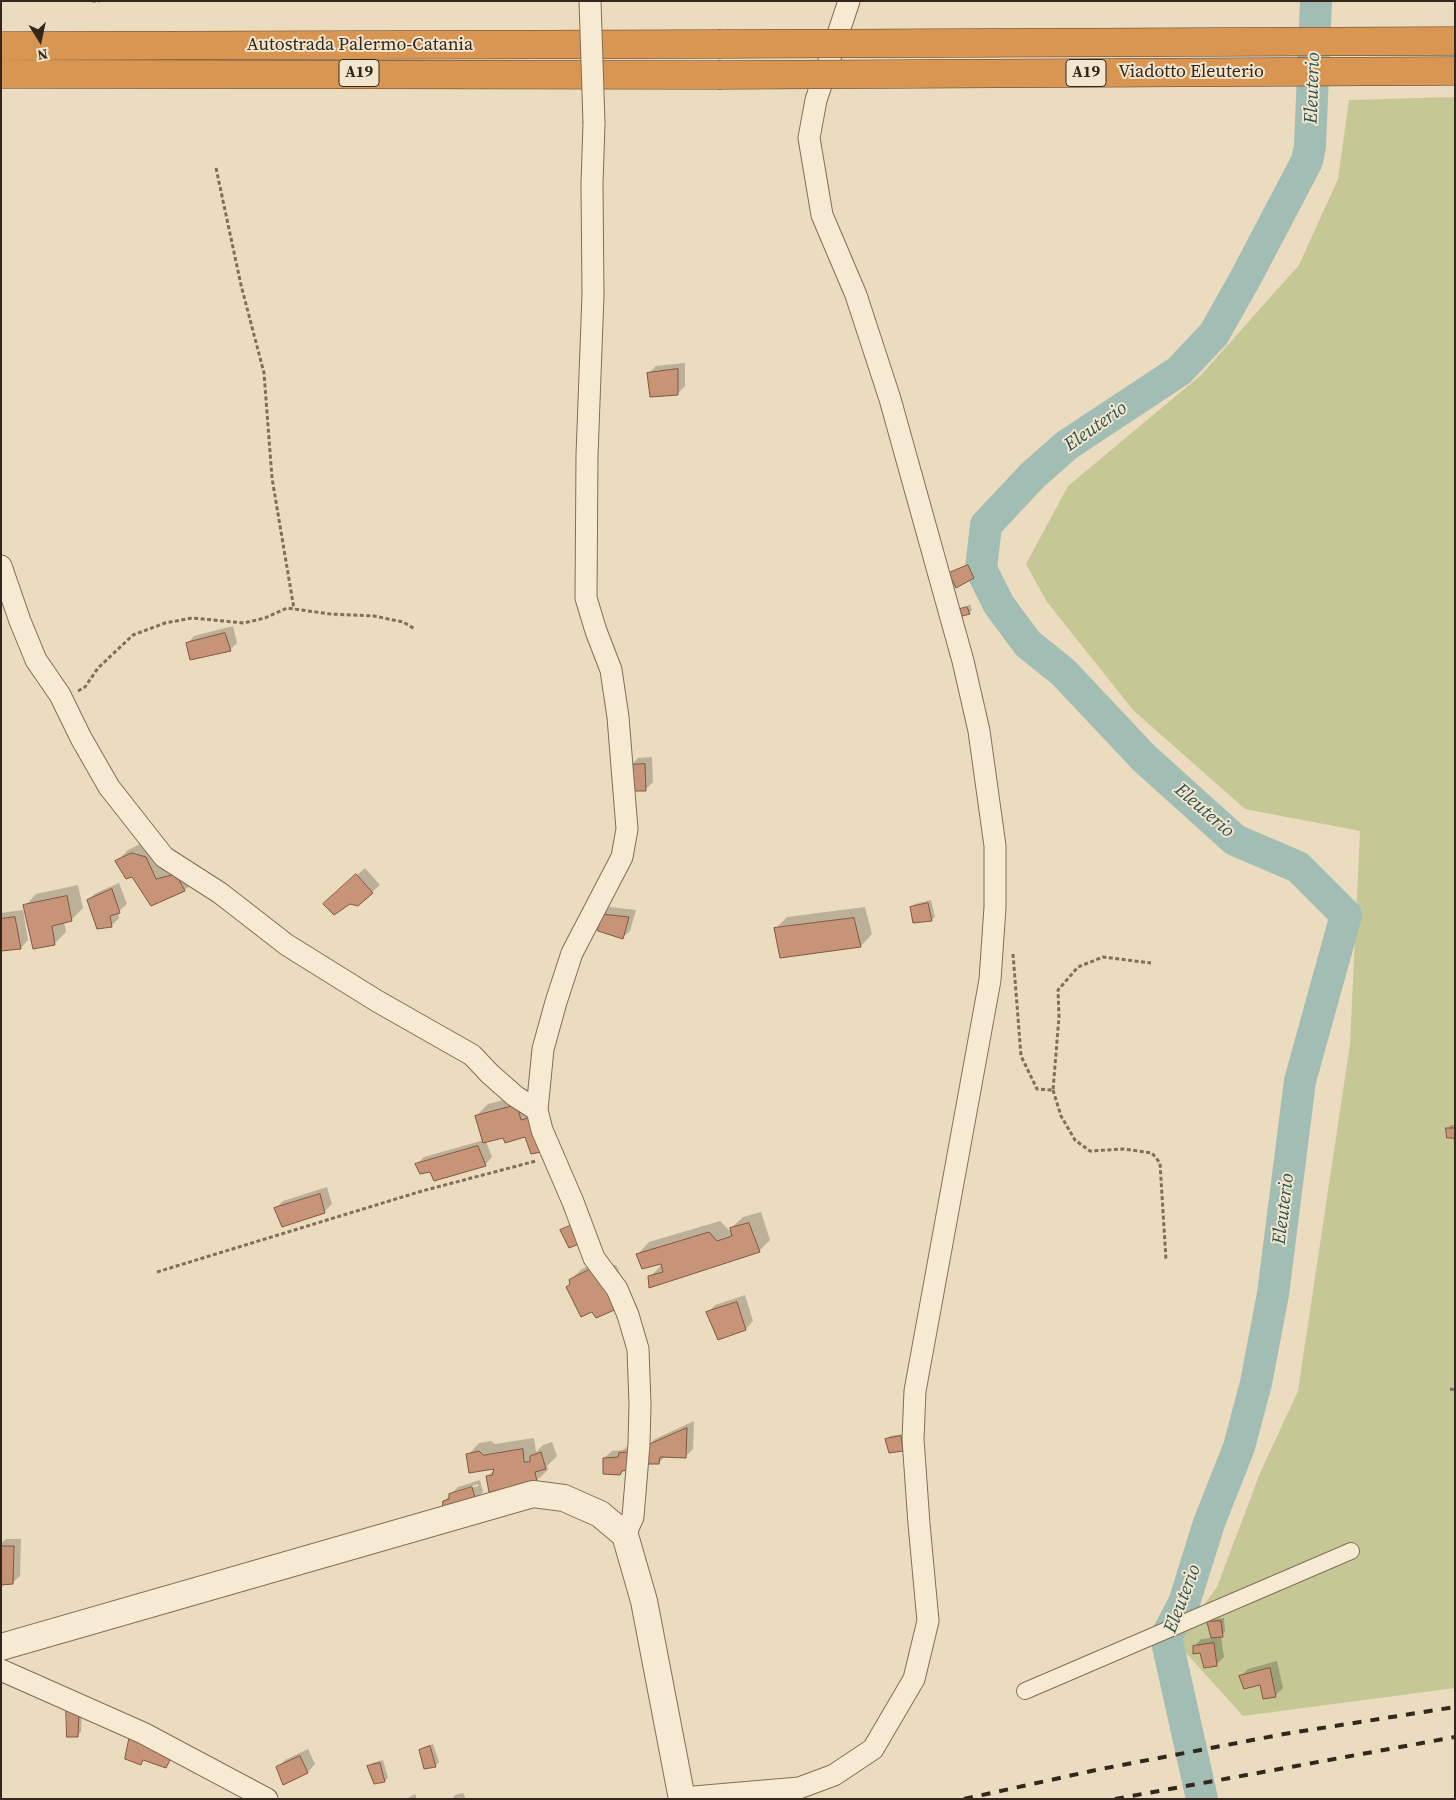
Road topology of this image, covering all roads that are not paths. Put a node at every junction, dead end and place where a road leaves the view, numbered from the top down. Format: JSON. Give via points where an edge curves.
{"nodes":[{"id":1,"x":590,"y":1,"type":"edge"},
{"id":2,"x":849,"y":1,"type":"edge"},
{"id":3,"x":1455,"y":41,"type":"edge"},
{"id":4,"x":718,"y":44,"type":"joint"},
{"id":5,"x":1,"y":46,"type":"edge"},
{"id":6,"x":1455,"y":71,"type":"edge"},
{"id":7,"x":1,"y":74,"type":"edge"},
{"id":8,"x":718,"y":75,"type":"joint"},
{"id":9,"x":1,"y":566,"type":"edge"},
{"id":10,"x":537,"y":1110,"type":"junction"},
{"id":11,"x":625,"y":1535,"type":"junction"},
{"id":12,"x":1351,"y":1551,"type":"dead end"},
{"id":13,"x":1,"y":1647,"type":"edge"},
{"id":14,"x":1,"y":1670,"type":"edge"},
{"id":15,"x":1026,"y":1691,"type":"dead end"},
{"id":16,"x":682,"y":1798,"type":"edge"},
{"id":17,"x":267,"y":1799,"type":"edge"}],
"edges":[{"from":1,"to":10,"type":"street","bridge":true,"via":[[594,123],[593,295],[586,598],[611,670],[627,830],[622,857],[572,953],[556,1002],[543,1049]]},
{"from":2,"to":16,"type":"street","via":[[816,100],[809,138],[822,215],[856,295],[890,399],[964,661],[977,722],[995,846],[990,980],[914,1391],[913,1439],[928,1621],[914,1679],[873,1749],[834,1775],[799,1788]]},
{"from":3,"to":4,"type":"highway","name":"Viadotto Eleuterio","number":"A19","bridge":true},
{"from":4,"to":5,"type":"highway","name":"Autostrada Palermo-Catania","number":"A19"},
{"from":6,"to":8,"type":"highway","name":"Viadotto Eleuterio","number":"A19","bridge":true},
{"from":7,"to":8,"type":"highway","name":"Autostrada Palermo-Catania","number":"A19"},
{"from":9,"to":10,"type":"street","via":[[36,660],[109,787],[164,857],[220,893],[288,945],[377,1002],[472,1055],[515,1096]]},
{"from":10,"to":11,"type":"street","via":[[542,1130],[594,1258],[616,1289],[638,1349],[640,1444],[633,1517]]},
{"from":11,"to":13,"type":"street","via":[[600,1514],[564,1498],[533,1494]]},
{"from":11,"to":16,"type":"street","via":[[644,1601]]},
{"from":12,"to":15,"type":"street"},
{"from":14,"to":17,"type":"street","via":[[143,1733]]}]}
